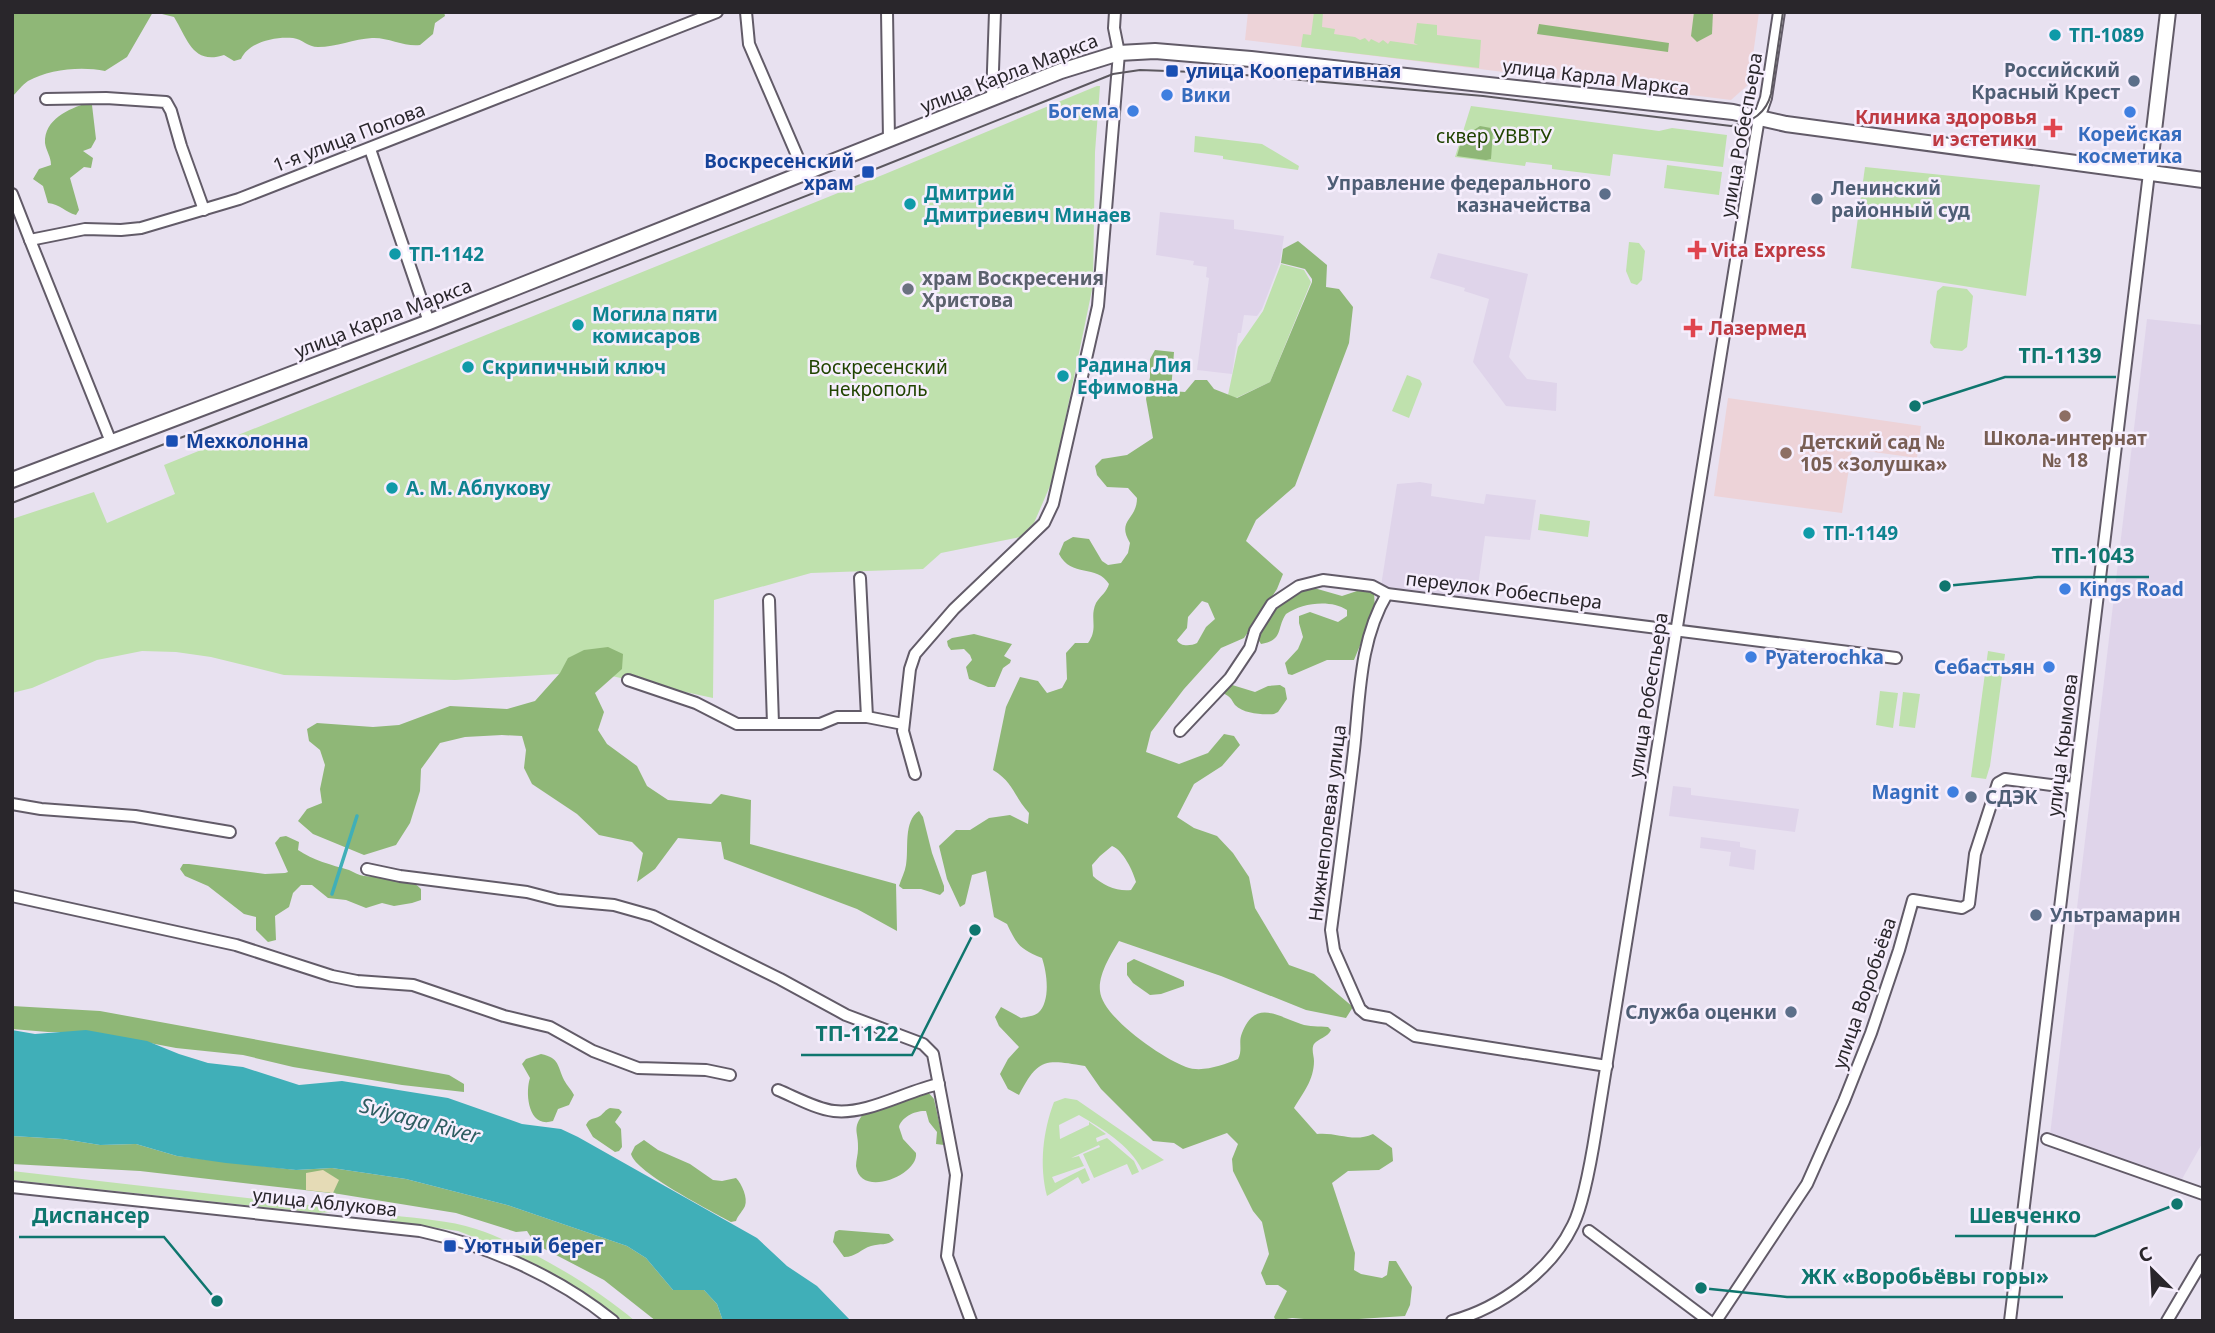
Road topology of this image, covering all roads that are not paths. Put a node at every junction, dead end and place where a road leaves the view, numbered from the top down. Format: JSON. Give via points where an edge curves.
{"nodes":[{"id":1,"x":717,"y":12,"type":"edge"},
{"id":2,"x":746,"y":12,"type":"edge"},
{"id":3,"x":887,"y":12,"type":"edge"},
{"id":4,"x":995,"y":12,"type":"edge"},
{"id":5,"x":1115,"y":12,"type":"edge"},
{"id":6,"x":1779,"y":12,"type":"edge"},
{"id":7,"x":2168,"y":12,"type":"edge"},
{"id":8,"x":1119,"y":53,"type":"junction"},
{"id":9,"x":46,"y":99,"type":"dead end"},
{"id":10,"x":992,"y":99,"type":"junction"},
{"id":11,"x":1759,"y":118,"type":"junction"},
{"id":12,"x":889,"y":140,"type":"junction"},
{"id":13,"x":370,"y":149,"type":"junction"},
{"id":14,"x":2149,"y":173,"type":"junction"},
{"id":15,"x":805,"y":174,"type":"junction"},
{"id":16,"x":2203,"y":180,"type":"edge"},
{"id":17,"x":12,"y":194,"type":"edge"},
{"id":18,"x":204,"y":210,"type":"junction"},
{"id":19,"x":30,"y":240,"type":"junction"},
{"id":20,"x":429,"y":322,"type":"junction"},
{"id":21,"x":111,"y":442,"type":"junction"},
{"id":22,"x":12,"y":480,"type":"edge"},
{"id":23,"x":860,"y":578,"type":"dead end"},
{"id":24,"x":1387,"y":594,"type":"junction"},
{"id":25,"x":769,"y":600,"type":"dead end"},
{"id":26,"x":1677,"y":629,"type":"junction"},
{"id":27,"x":1896,"y":658,"type":"dead end"},
{"id":28,"x":628,"y":680,"type":"dead end"},
{"id":29,"x":867,"y":717,"type":"junction"},
{"id":30,"x":773,"y":724,"type":"junction"},
{"id":31,"x":903,"y":724,"type":"junction"},
{"id":32,"x":1180,"y":731,"type":"dead end"},
{"id":33,"x":915,"y":775,"type":"dead end"},
{"id":34,"x":2074,"y":788,"type":"junction"},
{"id":35,"x":12,"y":804,"type":"edge"},
{"id":36,"x":230,"y":832,"type":"dead end"},
{"id":37,"x":367,"y":869,"type":"dead end"},
{"id":38,"x":12,"y":896,"type":"edge"},
{"id":39,"x":1607,"y":1066,"type":"junction"},
{"id":40,"x":730,"y":1075,"type":"dead end"},
{"id":41,"x":939,"y":1084,"type":"junction"},
{"id":42,"x":778,"y":1090,"type":"dead end"},
{"id":43,"x":2047,"y":1139,"type":"dead end"},
{"id":44,"x":12,"y":1187,"type":"edge"},
{"id":45,"x":2203,"y":1194,"type":"edge"},
{"id":46,"x":1589,"y":1231,"type":"dead end"},
{"id":47,"x":2203,"y":1260,"type":"edge"},
{"id":48,"x":613,"y":1321,"type":"edge"},
{"id":49,"x":971,"y":1321,"type":"edge"},
{"id":50,"x":1452,"y":1321,"type":"edge"},
{"id":51,"x":1709,"y":1321,"type":"edge"},
{"id":52,"x":1716,"y":1321,"type":"edge"},
{"id":53,"x":2010,"y":1321,"type":"edge"},
{"id":54,"x":2167,"y":1321,"type":"edge"}],
"edges":[{"from":1,"to":13,"type":"street","name":"1-я улица Попова"},
{"from":2,"to":15,"type":"street","via":[[749,44]]},
{"from":3,"to":12,"type":"street"},
{"from":4,"to":10,"type":"street"},
{"from":5,"to":8,"type":"street"},
{"from":6,"to":11,"type":"street","name":"улица Робеспьера"},
{"from":7,"to":14,"type":"main road"},
{"from":8,"to":10,"type":"main road","name":"улица Карла Маркса"},
{"from":8,"to":11,"type":"main road","name":"улица Карла Маркса","via":[[1155,51],[1262,60]]},
{"from":8,"to":31,"type":"street","via":[[1098,306],[1053,504],[1044,523],[954,609],[915,654]]},
{"from":9,"to":18,"type":"street","via":[[166,102]]},
{"from":10,"to":12,"type":"main road","name":"улица Карла Маркса"},
{"from":11,"to":14,"type":"main road","name":"улица Карла Маркса"},
{"from":11,"to":26,"type":"street","name":"улица Робеспьера"},
{"from":12,"to":15,"type":"main road","name":"улица Карла Маркса"},
{"from":13,"to":18,"type":"street","name":"1-я улица Попова"},
{"from":13,"to":20,"type":"street"},
{"from":14,"to":16,"type":"main road","name":"улица Карла Маркса"},
{"from":14,"to":34,"type":"street","name":"улица Крымова"},
{"from":15,"to":20,"type":"main road","name":"улица Карла Маркса"},
{"from":17,"to":19,"type":"street"},
{"from":18,"to":19,"type":"street","name":"1-я улица Попова","via":[[141,228],[85,229]]},
{"from":19,"to":21,"type":"street"},
{"from":20,"to":21,"type":"main road","name":"улица Карла Маркса"},
{"from":21,"to":22,"type":"main road","name":"улица Карла Маркса"},
{"from":23,"to":29,"type":"street"},
{"from":24,"to":26,"type":"street","name":"переулок Робеспьера"},
{"from":24,"to":32,"type":"street","name":"переулок Робеспьера","via":[[1371,586],[1323,580],[1299,586],[1272,604],[1230,678]]},
{"from":24,"to":39,"type":"street","name":"Нижнеполевая улица","via":[[1377,610],[1362,662],[1331,930],[1334,950],[1360,1009],[1388,1018],[1415,1036]]},
{"from":25,"to":30,"type":"street"},
{"from":26,"to":27,"type":"street","name":"переулок Робеспьера"},
{"from":26,"to":39,"type":"street","name":"улица Робеспьера"},
{"from":28,"to":30,"type":"street","via":[[696,703],[737,724]]},
{"from":29,"to":30,"type":"street"},
{"from":29,"to":31,"type":"street"},
{"from":31,"to":33,"type":"street"},
{"from":34,"to":52,"type":"street","name":"улица Воробьёва","via":[[2005,779],[1998,783],[1975,854],[1969,904],[1962,908],[1913,900],[1871,1033],[1807,1184]]},
{"from":34,"to":53,"type":"street","name":"улица Крымова"},
{"from":35,"to":36,"type":"street","via":[[135,816]]},
{"from":37,"to":41,"type":"street","via":[[614,905],[653,916],[846,1016],[923,1044],[933,1054]]},
{"from":38,"to":40,"type":"street","via":[[236,945],[332,976],[413,985],[550,1027],[593,1051],[638,1068]]},
{"from":39,"to":50,"type":"street","name":"улица Робеспьера","via":[[1594,1145],[1574,1223],[1566,1237],[1540,1268],[1502,1301]]},
{"from":41,"to":42,"type":"street","via":[[843,1111]]},
{"from":41,"to":49,"type":"street","via":[[956,1175],[947,1256]]},
{"from":43,"to":45,"type":"street"},
{"from":44,"to":48,"type":"street","name":"улица Аблукова","via":[[431,1233],[524,1266]]},
{"from":46,"to":51,"type":"street"},
{"from":47,"to":54,"type":"street"}]}
